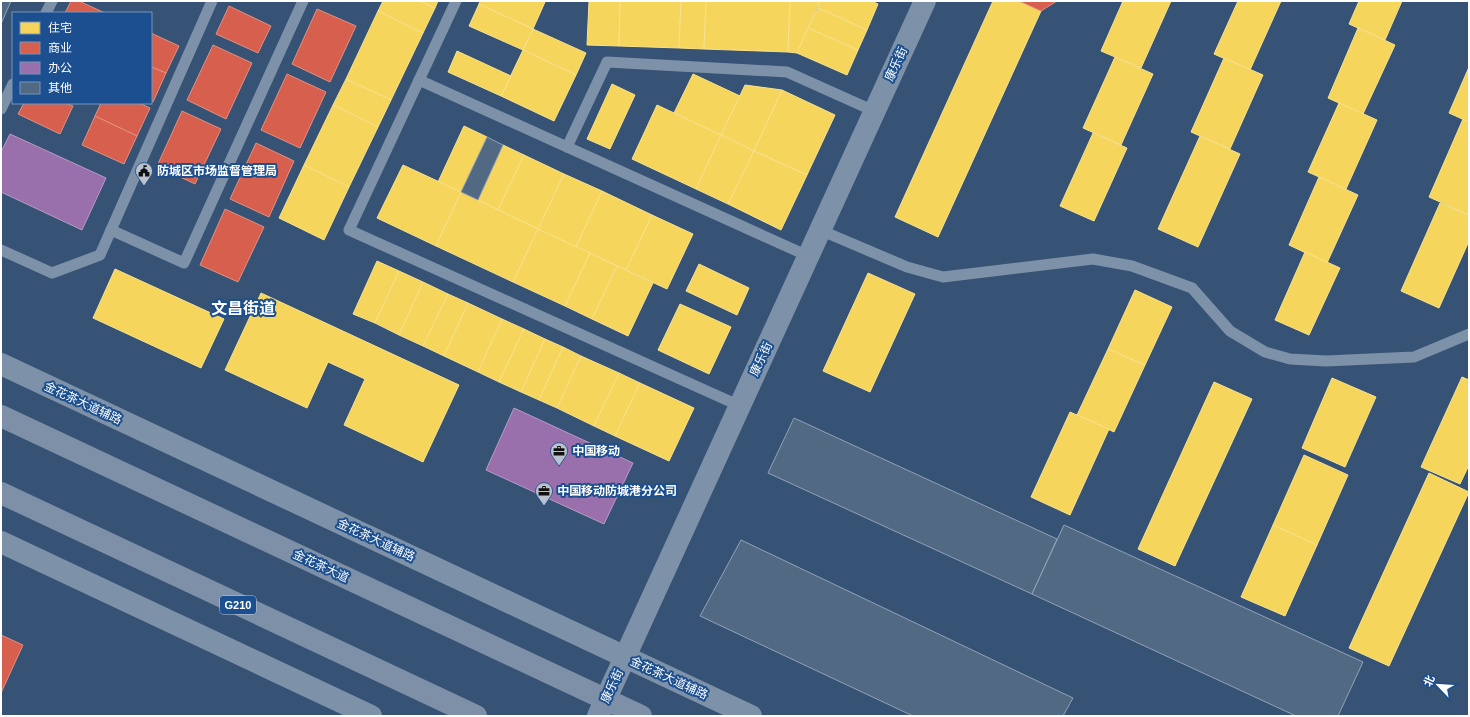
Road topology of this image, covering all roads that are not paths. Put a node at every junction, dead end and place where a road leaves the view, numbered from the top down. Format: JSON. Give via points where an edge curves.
{"nodes":[{"id":1,"x":52,"y":1,"type":"edge"},
{"id":2,"x":212,"y":1,"type":"edge"},
{"id":3,"x":303,"y":1,"type":"edge"},
{"id":4,"x":456,"y":1,"type":"edge"},
{"id":5,"x":925,"y":1,"type":"edge"},
{"id":6,"x":46,"y":12,"type":"edge"},
{"id":7,"x":419,"y":80,"type":"junction"},
{"id":8,"x":12,"y":86,"type":"edge"},
{"id":9,"x":1,"y":109,"type":"edge"},
{"id":10,"x":874,"y":111,"type":"junction"},
{"id":11,"x":567,"y":147,"type":"junction"},
{"id":12,"x":111,"y":230,"type":"junction"},
{"id":13,"x":820,"y":230,"type":"junction"},
{"id":14,"x":1,"y":250,"type":"edge"},
{"id":15,"x":808,"y":256,"type":"junction"},
{"id":16,"x":1469,"y":334,"type":"edge"},
{"id":17,"x":1,"y":364,"type":"edge"},
{"id":18,"x":740,"y":406,"type":"junction"},
{"id":19,"x":5,"y":415,"type":"edge"},
{"id":20,"x":1,"y":494,"type":"edge"},
{"id":21,"x":1,"y":542,"type":"edge"},
{"id":22,"x":625,"y":657,"type":"junction"},
{"id":23,"x":602,"y":708,"type":"edge"},
{"id":24,"x":371,"y":716,"type":"edge"},
{"id":25,"x":476,"y":716,"type":"edge"},
{"id":26,"x":641,"y":716,"type":"edge"},
{"id":27,"x":751,"y":716,"type":"edge"}],
"edges":[{"from":1,"to":6,"type":"lane"},
{"from":2,"to":12,"type":"lane"},
{"from":3,"to":12,"type":"lane","via":[[184,263]]},
{"from":4,"to":7,"type":"lane"},
{"from":5,"to":10,"type":"street","name":"康乐街"},
{"from":7,"to":11,"type":"lane"},
{"from":7,"to":18,"type":"lane","via":[[349,230]]},
{"from":8,"to":9,"type":"lane"},
{"from":10,"to":11,"type":"lane","via":[[786,72],[607,62]]},
{"from":10,"to":13,"type":"street","name":"康乐街"},
{"from":11,"to":15,"type":"lane"},
{"from":12,"to":14,"type":"lane","via":[[100,255],[52,273]]},
{"from":13,"to":15,"type":"street","name":"康乐街"},
{"from":13,"to":16,"type":"lane","via":[[907,266],[943,277],[1093,259],[1132,266],[1192,288],[1230,331],[1265,352],[1290,359],[1326,361],[1414,357]]},
{"from":15,"to":18,"type":"street","name":"康乐街"},
{"from":17,"to":22,"type":"street","name":"金花茶大道辅路"},
{"from":18,"to":22,"type":"street","name":"康乐街"},
{"from":19,"to":23,"type":"highway","name":"金花茶大道"},
{"from":20,"to":25,"type":"highway","number":"G210"},
{"from":21,"to":24,"type":"street"},
{"from":22,"to":23,"type":"street","name":"康乐街"},
{"from":22,"to":27,"type":"street","name":"金花茶大道辅路"},
{"from":23,"to":26,"type":"highway","name":"金花茶大道"}]}
